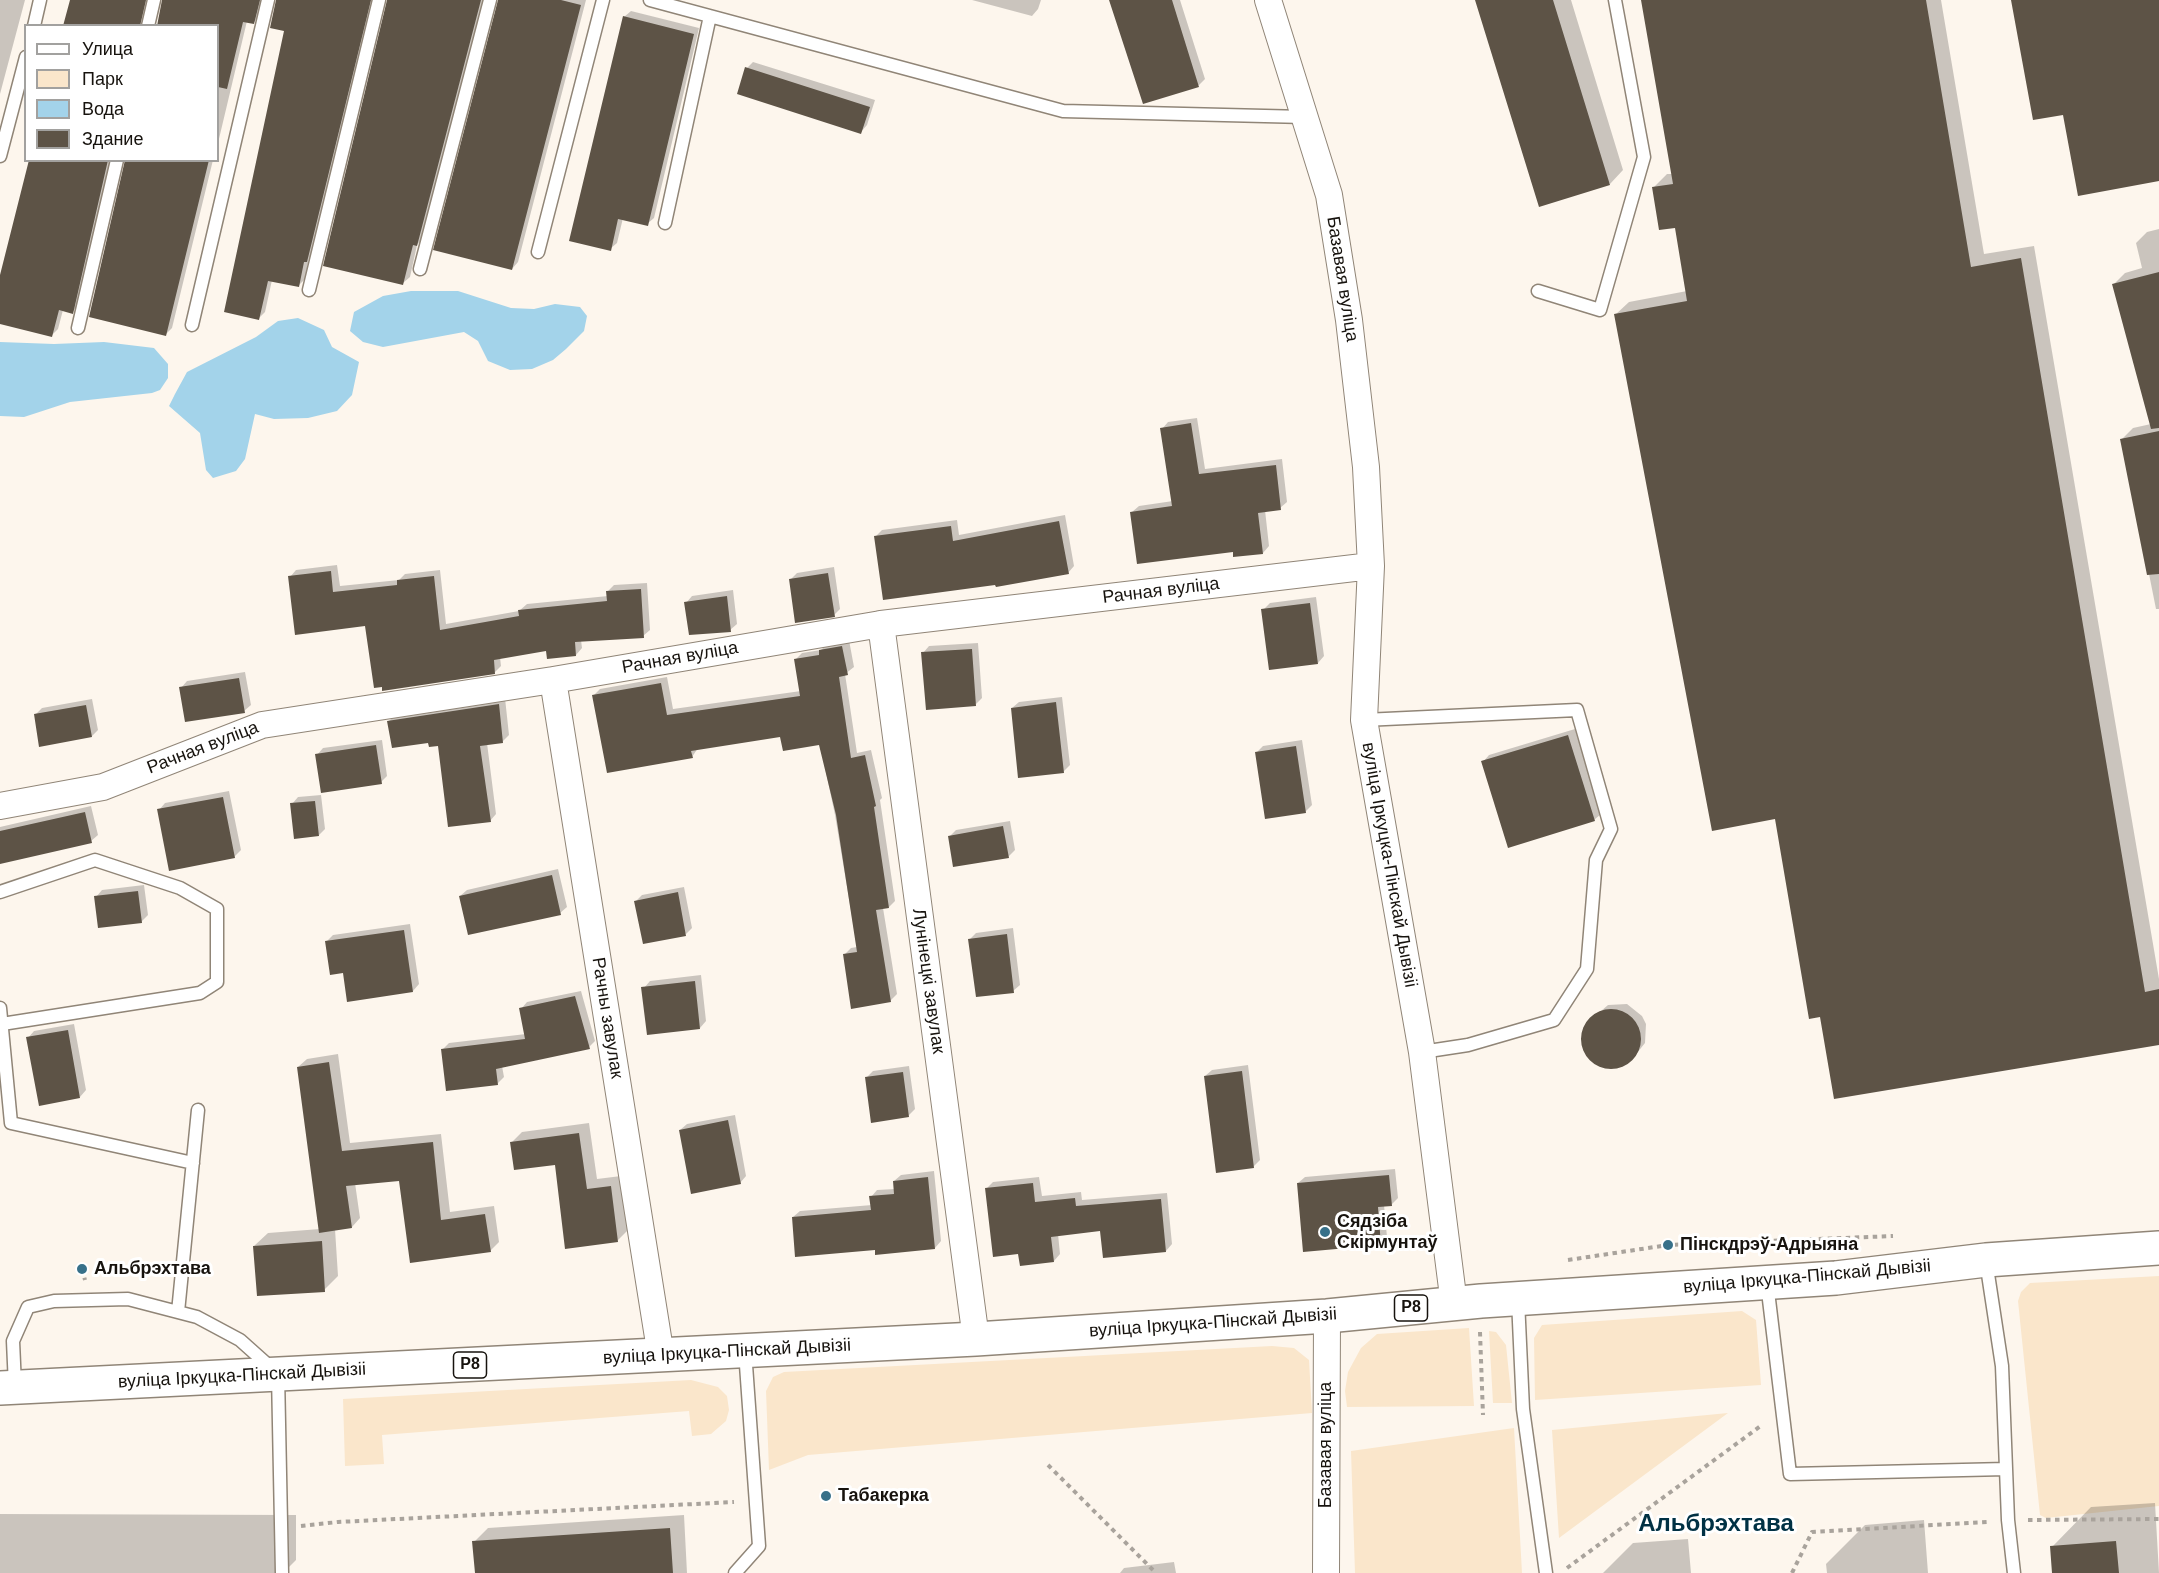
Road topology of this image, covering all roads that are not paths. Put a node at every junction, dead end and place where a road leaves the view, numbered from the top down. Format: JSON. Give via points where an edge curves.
{"nodes":[{"id":1,"x":40,"y":0,"type":"edge"},
{"id":2,"x":154,"y":0,"type":"edge"},
{"id":3,"x":268,"y":0,"type":"edge"},
{"id":4,"x":379,"y":0,"type":"edge"},
{"id":5,"x":490,"y":0,"type":"edge"},
{"id":6,"x":603,"y":0,"type":"edge"},
{"id":7,"x":650,"y":0,"type":"edge"},
{"id":8,"x":1268,"y":0,"type":"edge"},
{"id":9,"x":1615,"y":0,"type":"edge"},
{"id":10,"x":710,"y":16,"type":"junction"},
{"id":11,"x":34,"y":24,"type":"edge"},
{"id":12,"x":148,"y":24,"type":"edge"},
{"id":13,"x":24,"y":65,"type":"edge"},
{"id":14,"x":1307,"y":117,"type":"junction"},
{"id":15,"x":0,"y":156,"type":"edge"},
{"id":16,"x":117,"y":162,"type":"edge"},
{"id":17,"x":665,"y":223,"type":"dead end"},
{"id":18,"x":538,"y":252,"type":"dead end"},
{"id":19,"x":420,"y":269,"type":"dead end"},
{"id":20,"x":309,"y":290,"type":"dead end"},
{"id":21,"x":1538,"y":291,"type":"dead end"},
{"id":22,"x":192,"y":325,"type":"dead end"},
{"id":23,"x":78,"y":328,"type":"dead end"},
{"id":24,"x":1371,"y":566,"type":"junction"},
{"id":25,"x":881,"y":624,"type":"junction"},
{"id":26,"x":553,"y":680,"type":"junction"},
{"id":27,"x":1364,"y":720,"type":"junction"},
{"id":28,"x":0,"y":806,"type":"edge"},
{"id":29,"x":0,"y":892,"type":"edge"},
{"id":30,"x":0,"y":1008,"type":"edge"},
{"id":31,"x":2,"y":1024,"type":"junction"},
{"id":32,"x":1422,"y":1052,"type":"junction"},
{"id":33,"x":198,"y":1110,"type":"dead end"},
{"id":34,"x":193,"y":1163,"type":"junction"},
{"id":35,"x":2159,"y":1248,"type":"edge"},
{"id":36,"x":1986,"y":1260,"type":"junction"},
{"id":37,"x":1767,"y":1282,"type":"junction"},
{"id":38,"x":1518,"y":1300,"type":"junction"},
{"id":39,"x":1454,"y":1304,"type":"junction"},
{"id":40,"x":178,"y":1312,"type":"junction"},
{"id":41,"x":1327,"y":1316,"type":"junction"},
{"id":42,"x":976,"y":1339,"type":"junction"},
{"id":43,"x":744,"y":1350,"type":"junction"},
{"id":44,"x":661,"y":1356,"type":"junction"},
{"id":45,"x":278,"y":1374,"type":"junction"},
{"id":46,"x":8,"y":1387,"type":"edge"},
{"id":47,"x":2006,"y":1469,"type":"junction"},
{"id":48,"x":282,"y":1573,"type":"edge"},
{"id":49,"x":735,"y":1573,"type":"edge"},
{"id":50,"x":1326,"y":1573,"type":"edge"},
{"id":51,"x":1546,"y":1573,"type":"edge"},
{"id":52,"x":2014,"y":1573,"type":"edge"}],
"edges":[{"from":1,"to":11,"type":"lane"},
{"from":2,"to":12,"type":"lane"},
{"from":3,"to":22,"type":"lane"},
{"from":4,"to":20,"type":"lane"},
{"from":5,"to":19,"type":"lane"},
{"from":6,"to":18,"type":"lane"},
{"from":7,"to":10,"type":"lane"},
{"from":8,"to":14,"type":"street","name":"Базавая вуліца"},
{"from":9,"to":21,"type":"lane","via":[[1644,157],[1600,310]]},
{"from":10,"to":14,"type":"lane","via":[[1063,111]]},
{"from":10,"to":17,"type":"lane"},
{"from":13,"to":15,"type":"lane"},
{"from":14,"to":24,"type":"street","name":"Базавая вуліца","via":[[1329,195],[1349,320],[1366,467]]},
{"from":16,"to":23,"type":"lane"},
{"from":24,"to":25,"type":"street","name":"Рачная вуліца"},
{"from":24,"to":27,"type":"street","name":"вуліца Іркуцка-Пінскай Дывізіі"},
{"from":25,"to":26,"type":"street","name":"Рачная вуліца"},
{"from":25,"to":42,"type":"street","name":"Лунінецкі завулак"},
{"from":26,"to":28,"type":"street","name":"Рачная вуліца","via":[[262,725],[103,787]]},
{"from":26,"to":44,"type":"street","name":"Рачны завулак"},
{"from":27,"to":32,"type":"street","name":"вуліца Іркуцка-Пінскай Дывізіі"},
{"from":27,"to":32,"type":"lane","via":[[1577,710],[1611,830],[1596,860],[1587,969],[1554,1020],[1468,1045]]},
{"from":29,"to":31,"type":"lane","via":[[95,860],[180,888],[217,909],[217,982],[200,993]]},
{"from":30,"to":31,"type":"lane"},
{"from":31,"to":34,"type":"lane","via":[[11,1123]]},
{"from":32,"to":39,"type":"street","name":"вуліца Іркуцка-Пінскай Дывізіі"},
{"from":33,"to":34,"type":"lane"},
{"from":34,"to":40,"type":"lane"},
{"from":35,"to":36,"type":"main road","name":"вуліца Іркуцка-Пінскай Дывізіі","number":"Р8"},
{"from":36,"to":37,"type":"main road","name":"вуліца Іркуцка-Пінскай Дывізіі","number":"Р8"},
{"from":36,"to":47,"type":"lane","via":[[2002,1366]]},
{"from":37,"to":38,"type":"main road","name":"вуліца Іркуцка-Пінскай Дывізіі","number":"Р8"},
{"from":37,"to":47,"type":"lane","via":[[1790,1474]]},
{"from":38,"to":39,"type":"main road","name":"вуліца Іркуцка-Пінскай Дывізіі","number":"Р8"},
{"from":38,"to":51,"type":"lane","via":[[1523,1409]]},
{"from":39,"to":41,"type":"main road","name":"вуліца Іркуцка-Пінскай Дывізіі","number":"Р8"},
{"from":40,"to":45,"type":"lane","via":[[197,1317],[240,1340]]},
{"from":40,"to":46,"type":"lane","via":[[128,1299],[54,1301],[28,1307],[13,1341]]},
{"from":41,"to":42,"type":"main road","name":"вуліца Іркуцка-Пінскай Дывізіі","number":"Р8"},
{"from":41,"to":50,"type":"street","name":"Базавая вуліца"},
{"from":42,"to":43,"type":"main road","name":"вуліца Іркуцка-Пінскай Дывізіі","number":"Р8"},
{"from":43,"to":44,"type":"main road","name":"вуліца Іркуцка-Пінскай Дывізіі","number":"Р8"},
{"from":43,"to":49,"type":"lane","via":[[759,1546]]},
{"from":44,"to":45,"type":"main road","name":"вуліца Іркуцка-Пінскай Дывізіі","number":"Р8"},
{"from":45,"to":46,"type":"main road","name":"вуліца Іркуцка-Пінскай Дывізіі","number":"Р8"},
{"from":45,"to":48,"type":"lane"},
{"from":47,"to":52,"type":"lane"}]}
